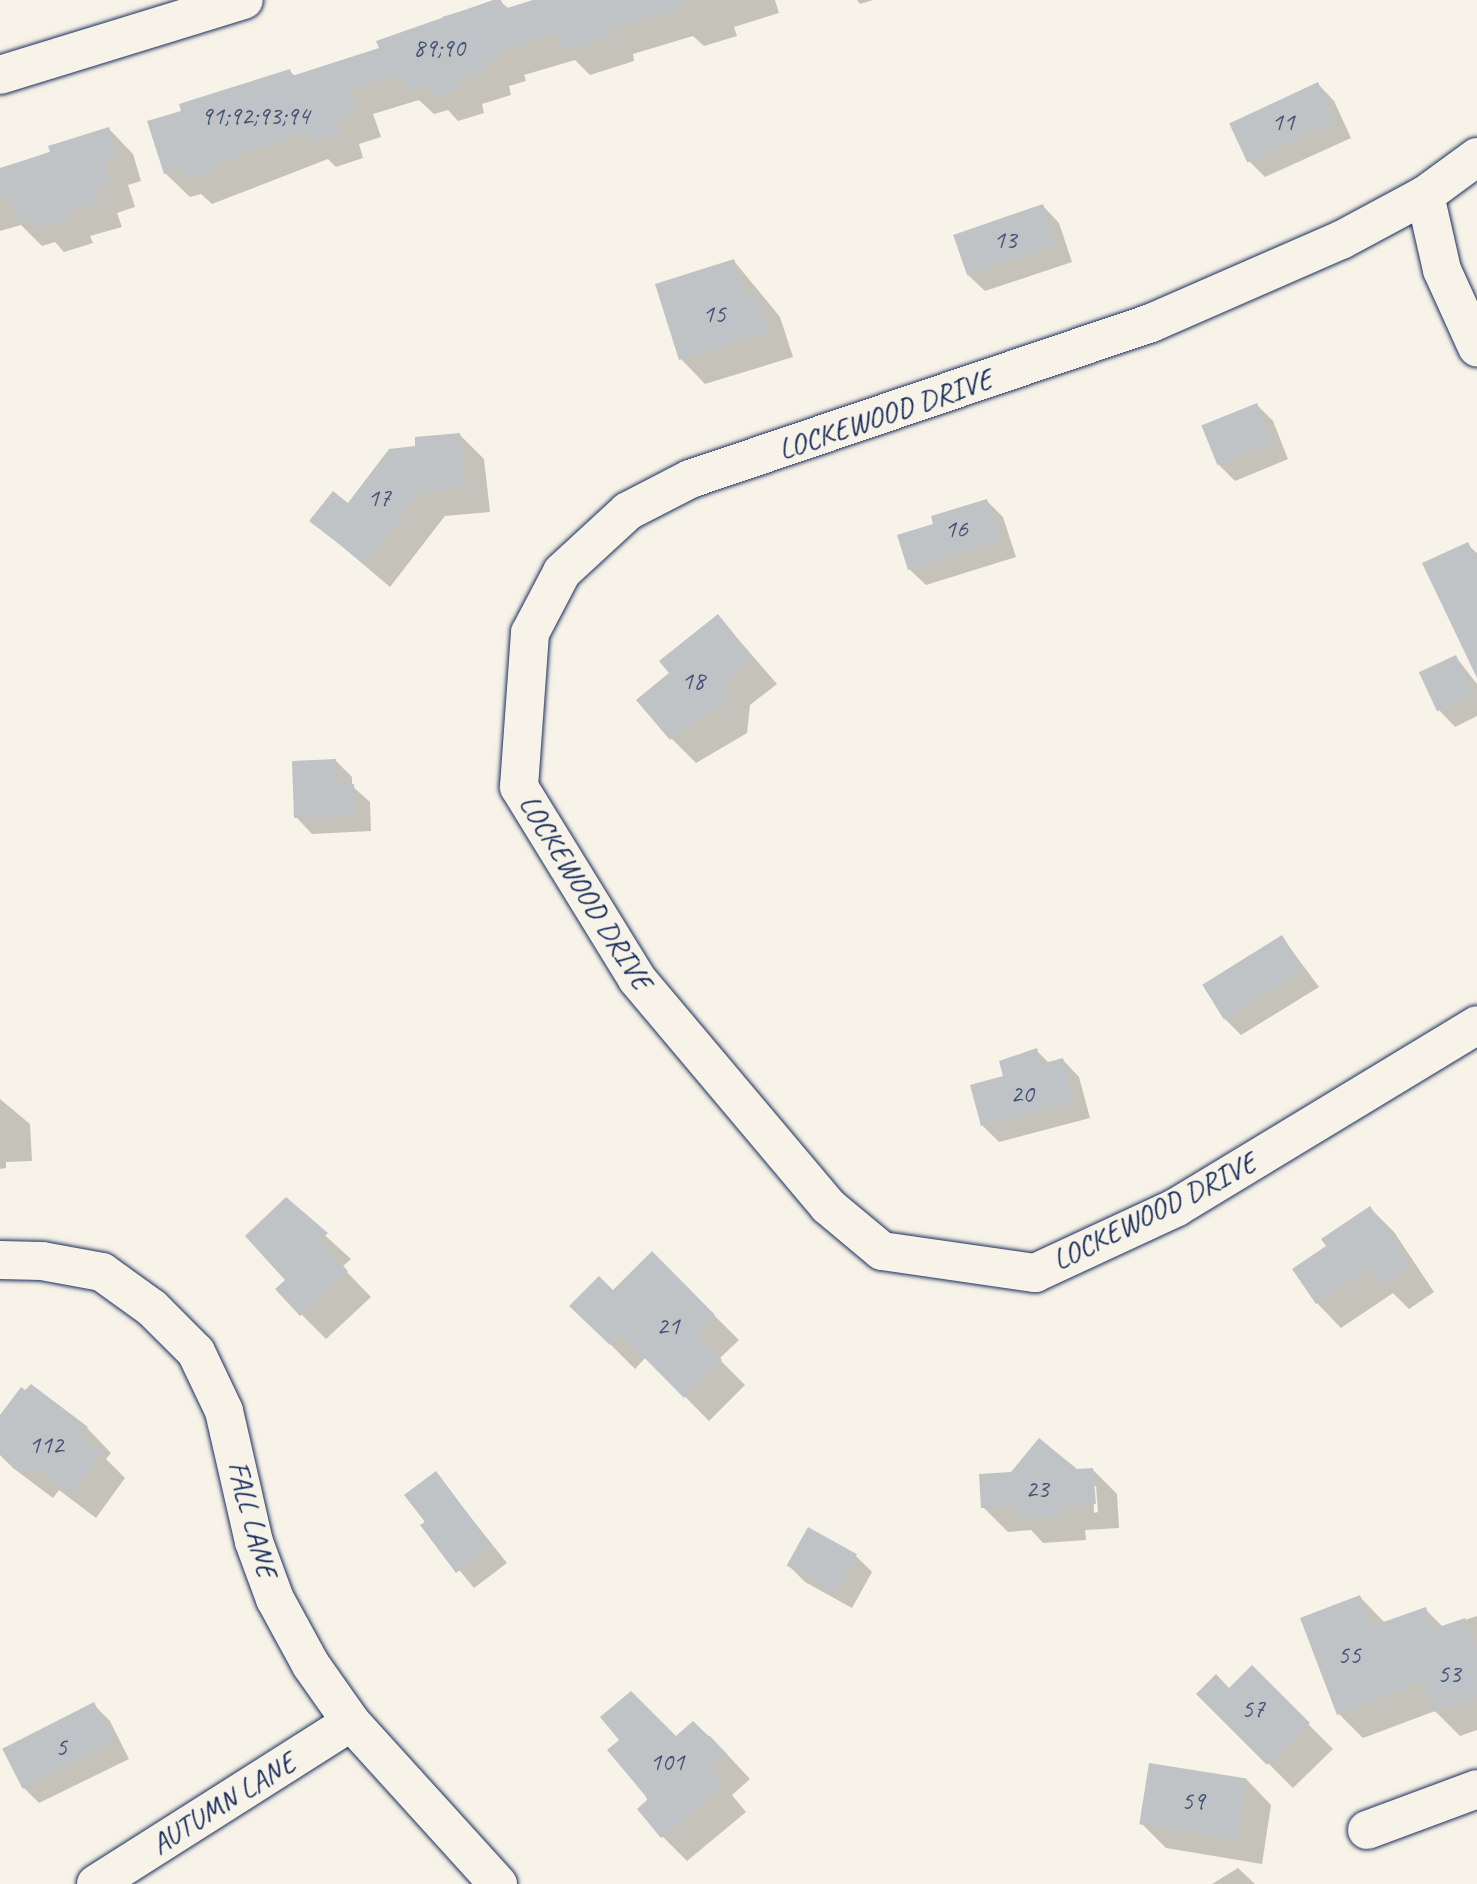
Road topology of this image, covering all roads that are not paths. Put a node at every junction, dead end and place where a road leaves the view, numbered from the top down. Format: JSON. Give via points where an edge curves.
{"nodes":[{"id":1,"x":244,"y":0,"type":"edge"},
{"id":2,"x":0,"y":75,"type":"edge"},
{"id":3,"x":1477,"y":157,"type":"edge"},
{"id":4,"x":1425,"y":195,"type":"junction"},
{"id":5,"x":1477,"y":346,"type":"edge"},
{"id":6,"x":1477,"y":1025,"type":"edge"},
{"id":7,"x":0,"y":1260,"type":"edge"},
{"id":8,"x":351,"y":1722,"type":"junction"},
{"id":9,"x":1477,"y":1789,"type":"edge"},
{"id":10,"x":1367,"y":1830,"type":"dead end"},
{"id":11,"x":96,"y":1884,"type":"edge"},
{"id":12,"x":498,"y":1884,"type":"edge"}],
"edges":[{"from":1,"to":2,"type":"street"},
{"from":3,"to":4,"type":"street","name":"LOCKEWOOD DRIVE"},
{"from":4,"to":5,"type":"street","via":[[1442,270]]},
{"from":4,"to":6,"type":"street","name":"LOCKEWOOD DRIVE","via":[[1341,240],[1151,323],[690,479],[628,511],[562,572],[530,633],[519,788],[637,979],[828,1206],[882,1251],[1035,1273],[1177,1207]]},
{"from":7,"to":8,"type":"street","name":"FALL LANE","via":[[42,1261],[102,1272],[152,1308],[196,1352],[225,1411],[254,1542],[275,1599],[311,1665]]},
{"from":8,"to":11,"type":"street","name":"AUTUMN LANE"},
{"from":8,"to":12,"type":"street","name":"FALL LANE"},
{"from":9,"to":10,"type":"street"}]}
